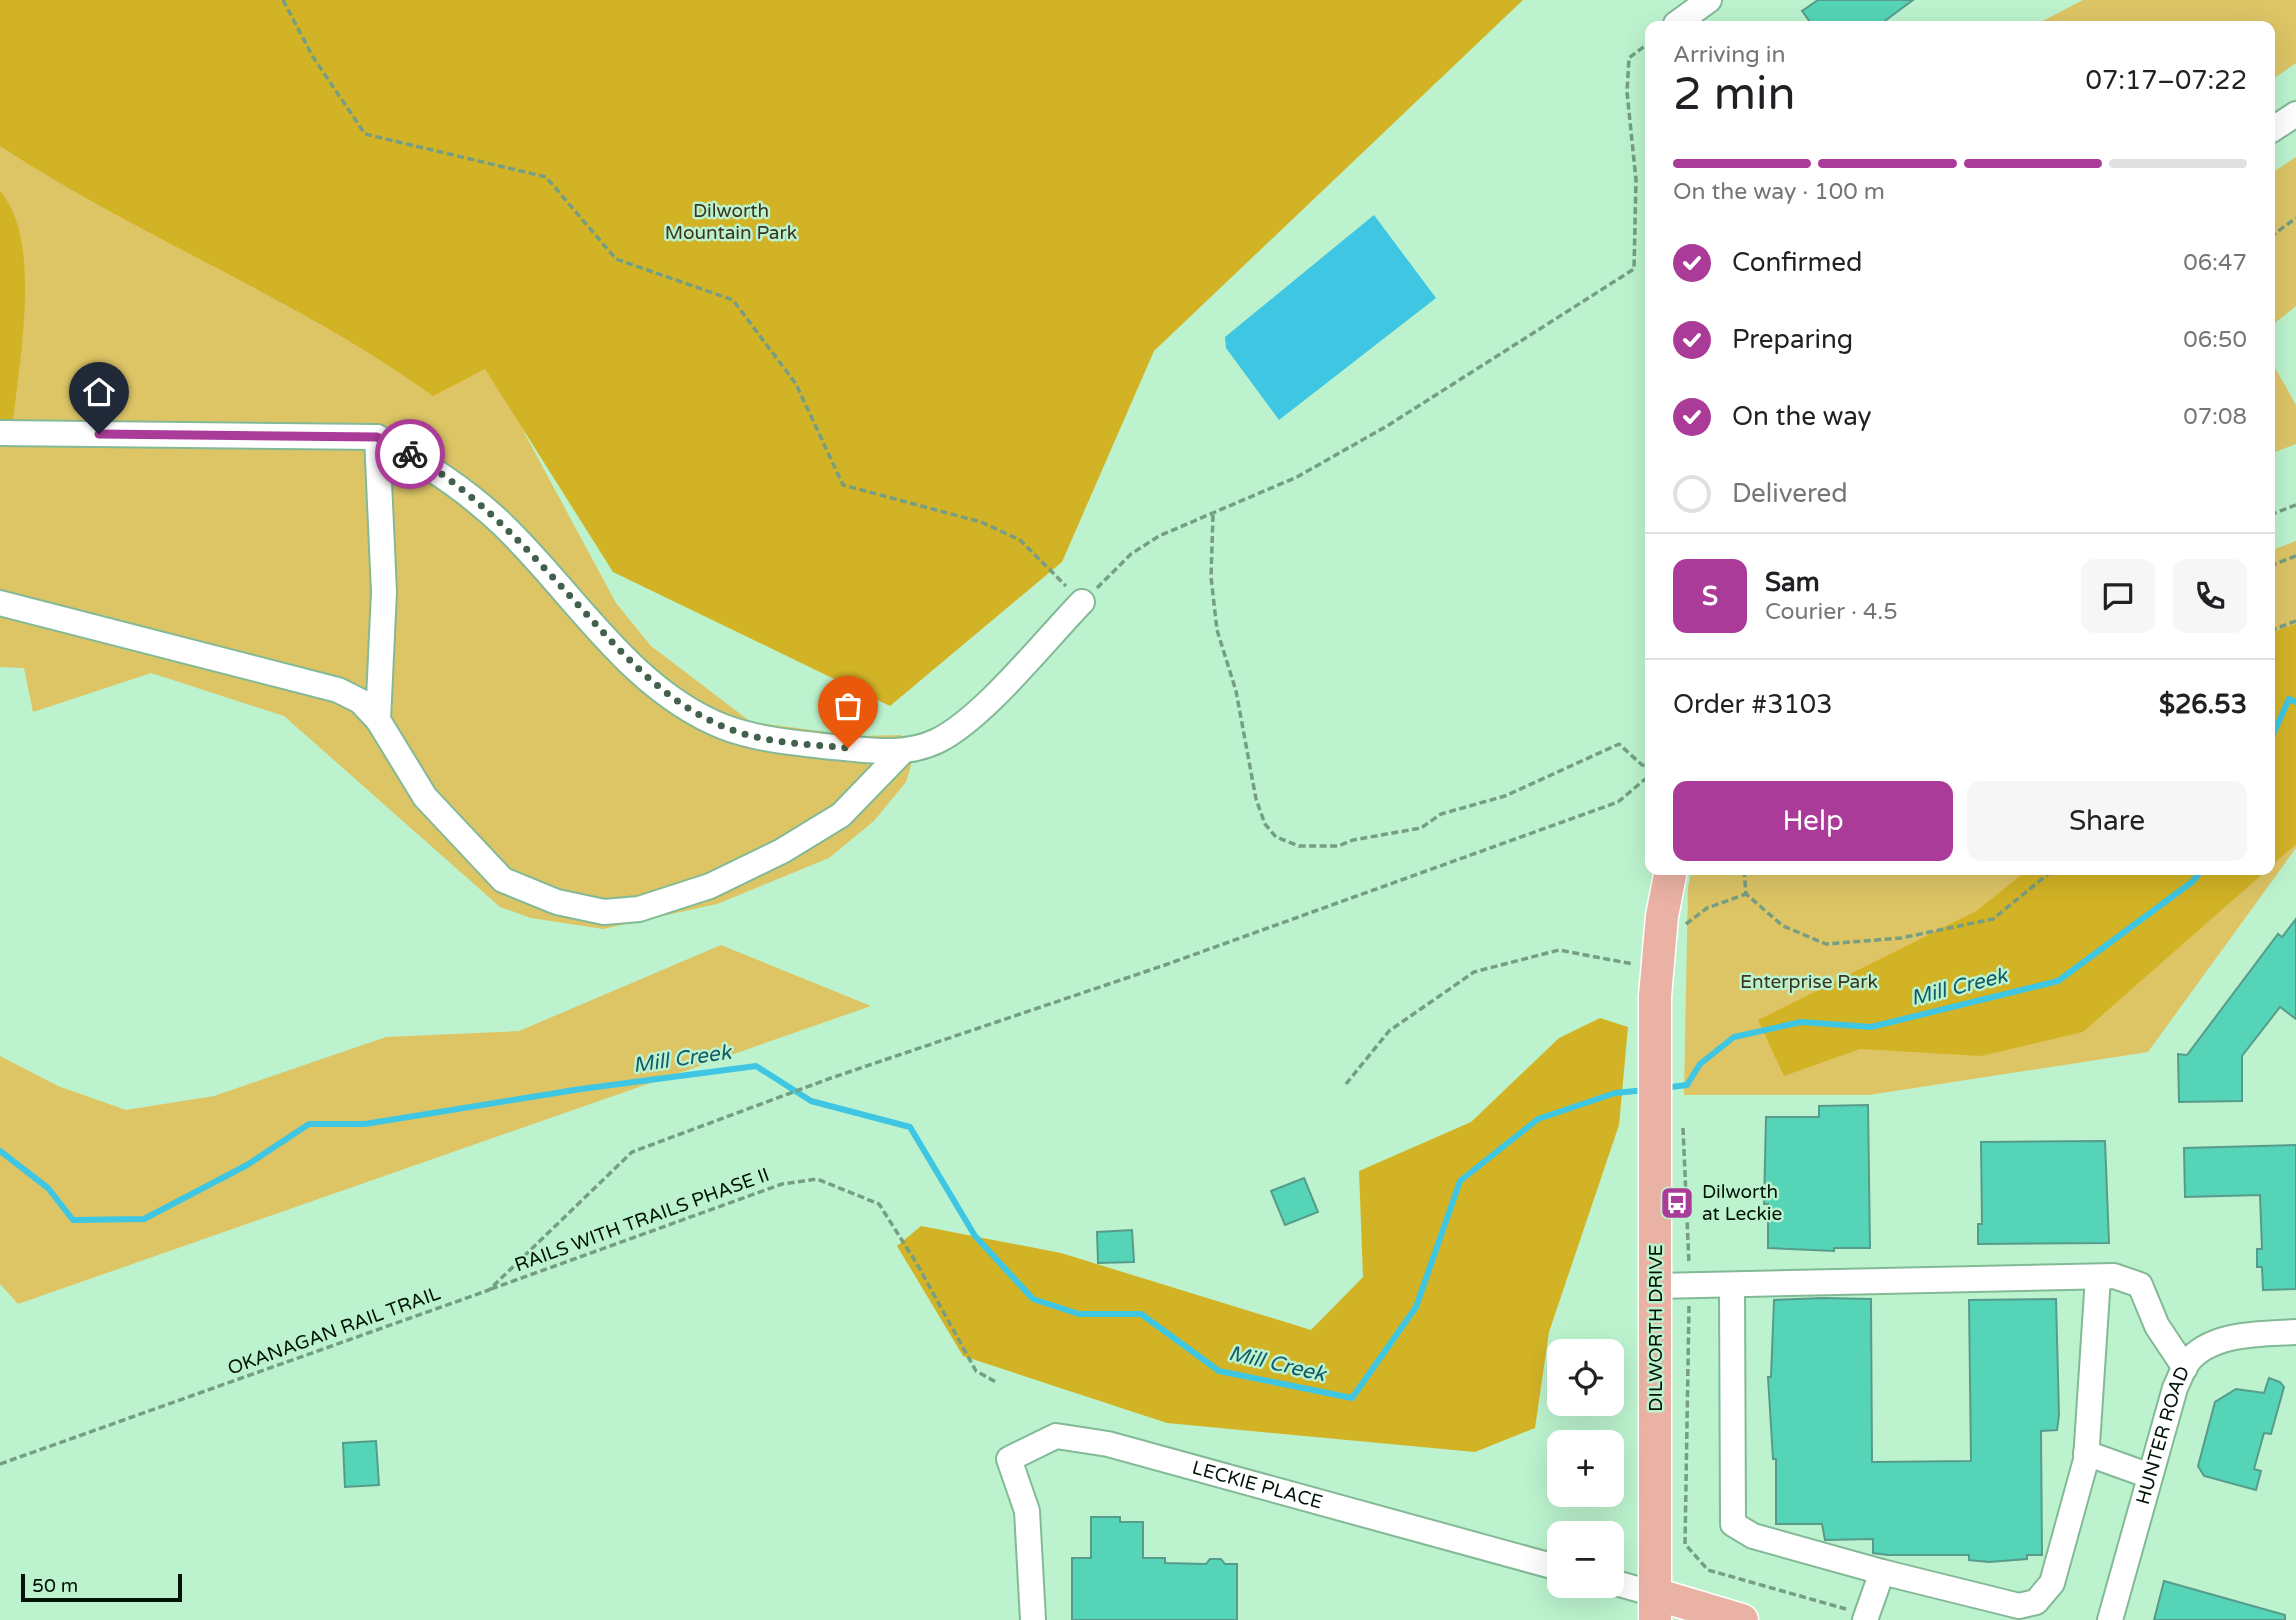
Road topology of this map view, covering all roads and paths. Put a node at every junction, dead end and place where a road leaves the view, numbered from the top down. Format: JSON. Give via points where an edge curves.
{"nodes":[{"id":1,"x":283,"y":0,"type":"edge"},
{"id":2,"x":1709,"y":0,"type":"edge"},
{"id":3,"x":1680,"y":21,"type":"edge"},
{"id":4,"x":1645,"y":47,"type":"edge"},
{"id":5,"x":2296,"y":114,"type":"edge"},
{"id":6,"x":2275,"y":128,"type":"edge"},
{"id":7,"x":2296,"y":218,"type":"edge"},
{"id":8,"x":2275,"y":233,"type":"edge"},
{"id":9,"x":0,"y":433,"type":"edge"},
{"id":10,"x":377,"y":437,"type":"junction"},
{"id":11,"x":2296,"y":505,"type":"edge"},
{"id":12,"x":2275,"y":513,"type":"edge"},
{"id":13,"x":1213,"y":515,"type":"junction"},
{"id":14,"x":2296,"y":556,"type":"edge"},
{"id":15,"x":2275,"y":564,"type":"edge"},
{"id":16,"x":1082,"y":602,"type":"junction"},
{"id":17,"x":0,"y":603,"type":"edge"},
{"id":18,"x":2296,"y":621,"type":"edge"},
{"id":19,"x":2275,"y":629,"type":"edge"},
{"id":20,"x":378,"y":720,"type":"junction"},
{"id":21,"x":901,"y":753,"type":"junction"},
{"id":22,"x":1645,"y":765,"type":"edge"},
{"id":23,"x":1645,"y":779,"type":"edge"},
{"id":24,"x":1670,"y":875,"type":"edge"},
{"id":25,"x":1744,"y":875,"type":"edge"},
{"id":26,"x":2047,"y":875,"type":"edge"},
{"id":27,"x":1746,"y":894,"type":"junction"},
{"id":28,"x":1685,"y":926,"type":"dead end"},
{"id":29,"x":1656,"y":964,"type":"junction"},
{"id":30,"x":1346,"y":1084,"type":"dead end"},
{"id":31,"x":1663,"y":1101,"type":"junction"},
{"id":32,"x":2098,"y":1277,"type":"junction"},
{"id":33,"x":1732,"y":1285,"type":"junction"},
{"id":34,"x":1656,"y":1286,"type":"junction"},
{"id":35,"x":1689,"y":1286,"type":"junction"},
{"id":36,"x":489,"y":1290,"type":"junction"},
{"id":37,"x":2296,"y":1332,"type":"edge"},
{"id":38,"x":2185,"y":1368,"type":"junction"},
{"id":39,"x":996,"y":1382,"type":"dead end"},
{"id":40,"x":2086,"y":1453,"type":"junction"},
{"id":41,"x":0,"y":1464,"type":"edge"},
{"id":42,"x":2150,"y":1476,"type":"junction"},
{"id":43,"x":1547,"y":1565,"type":"edge"},
{"id":44,"x":1882,"y":1572,"type":"junction"},
{"id":45,"x":1624,"y":1589,"type":"edge"},
{"id":46,"x":1655,"y":1607,"type":"edge"},
{"id":47,"x":1866,"y":1617,"type":"edge"},
{"id":48,"x":1727,"y":1618,"type":"edge"},
{"id":49,"x":1033,"y":1620,"type":"edge"},
{"id":50,"x":2110,"y":1620,"type":"edge"}],
"edges":[{"from":1,"to":16,"type":"path","via":[[313,57],[365,134],[546,177],[616,259],[733,300],[796,384],[843,485],[981,522],[1020,540]]},
{"from":2,"to":3,"type":"street"},
{"from":4,"to":13,"type":"path","via":[[1629,58],[1627,92],[1636,180],[1634,269],[1387,426],[1297,477]]},
{"from":5,"to":6,"type":"street"},
{"from":7,"to":8,"type":"path"},
{"from":9,"to":10,"type":"street"},
{"from":10,"to":20,"type":"street","via":[[384,592]]},
{"from":10,"to":21,"type":"street","via":[[414,456],[502,523],[644,677],[681,705],[751,736]]},
{"from":11,"to":12,"type":"path"},
{"from":13,"to":16,"type":"path","via":[[1159,536],[1131,554]]},
{"from":13,"to":22,"type":"path","via":[[1211,577],[1217,631],[1236,691],[1256,799],[1265,824],[1276,837],[1299,846],[1338,846],[1421,828],[1441,814],[1505,796],[1619,744]]},
{"from":14,"to":15,"type":"path"},
{"from":16,"to":21,"type":"street","via":[[978,712],[938,740]]},
{"from":17,"to":20,"type":"street","via":[[338,690],[360,701]]},
{"from":18,"to":19,"type":"path"},
{"from":20,"to":21,"type":"street","via":[[425,797],[503,880],[557,902],[604,912],[639,909],[698,890],[782,851],[842,815]]},
{"from":23,"to":36,"type":"path","name":"OKANAGAN RAIL TRAIL","via":[[1619,802],[632,1152]]},
{"from":24,"to":29,"type":"main road","name":"DILWORTH DRIVE"},
{"from":25,"to":27,"type":"path"},
{"from":26,"to":27,"type":"path","via":[[1993,919],[1889,939],[1826,944],[1783,926]]},
{"from":27,"to":28,"type":"path","via":[[1707,908]]},
{"from":29,"to":30,"type":"path","via":[[1628,964],[1559,950],[1474,972],[1389,1031]]},
{"from":29,"to":31,"type":"main road","name":"DILWORTH DRIVE"},
{"from":31,"to":34,"type":"main road","name":"DILWORTH DRIVE"},
{"from":31,"to":35,"type":"path","via":[[1684,1131]]},
{"from":32,"to":33,"type":"street"},
{"from":32,"to":38,"type":"street","via":[[2115,1276],[2140,1285],[2157,1326]]},
{"from":32,"to":40,"type":"street"},
{"from":33,"to":35,"type":"street"},
{"from":33,"to":44,"type":"street","via":[[1733,1524],[1753,1536]]},
{"from":34,"to":35,"type":"street"},
{"from":34,"to":46,"type":"main road","name":"DILWORTH DRIVE"},
{"from":35,"to":47,"type":"path","via":[[1685,1544],[1708,1570]]},
{"from":36,"to":39,"type":"path","name":"RAILS WITH TRAILS PHASE II","via":[[782,1184],[817,1179],[879,1204],[976,1371]]},
{"from":36,"to":41,"type":"path","name":"OKANAGAN RAIL TRAIL"},
{"from":37,"to":38,"type":"street","name":"HUNTER ROAD","via":[[2216,1342]]},
{"from":38,"to":42,"type":"street","name":"HUNTER ROAD"},
{"from":40,"to":42,"type":"street"},
{"from":40,"to":44,"type":"street","via":[[2052,1583],[2036,1602],[2019,1606],[1997,1602]]},
{"from":42,"to":50,"type":"street","name":"HUNTER ROAD"},
{"from":43,"to":49,"type":"street","name":"LECKIE PLACE","via":[[1108,1444],[1056,1436],[1009,1459],[1027,1511]]},
{"from":44,"to":47,"type":"street"},
{"from":45,"to":46,"type":"street"},
{"from":46,"to":48,"type":"main road"}]}
